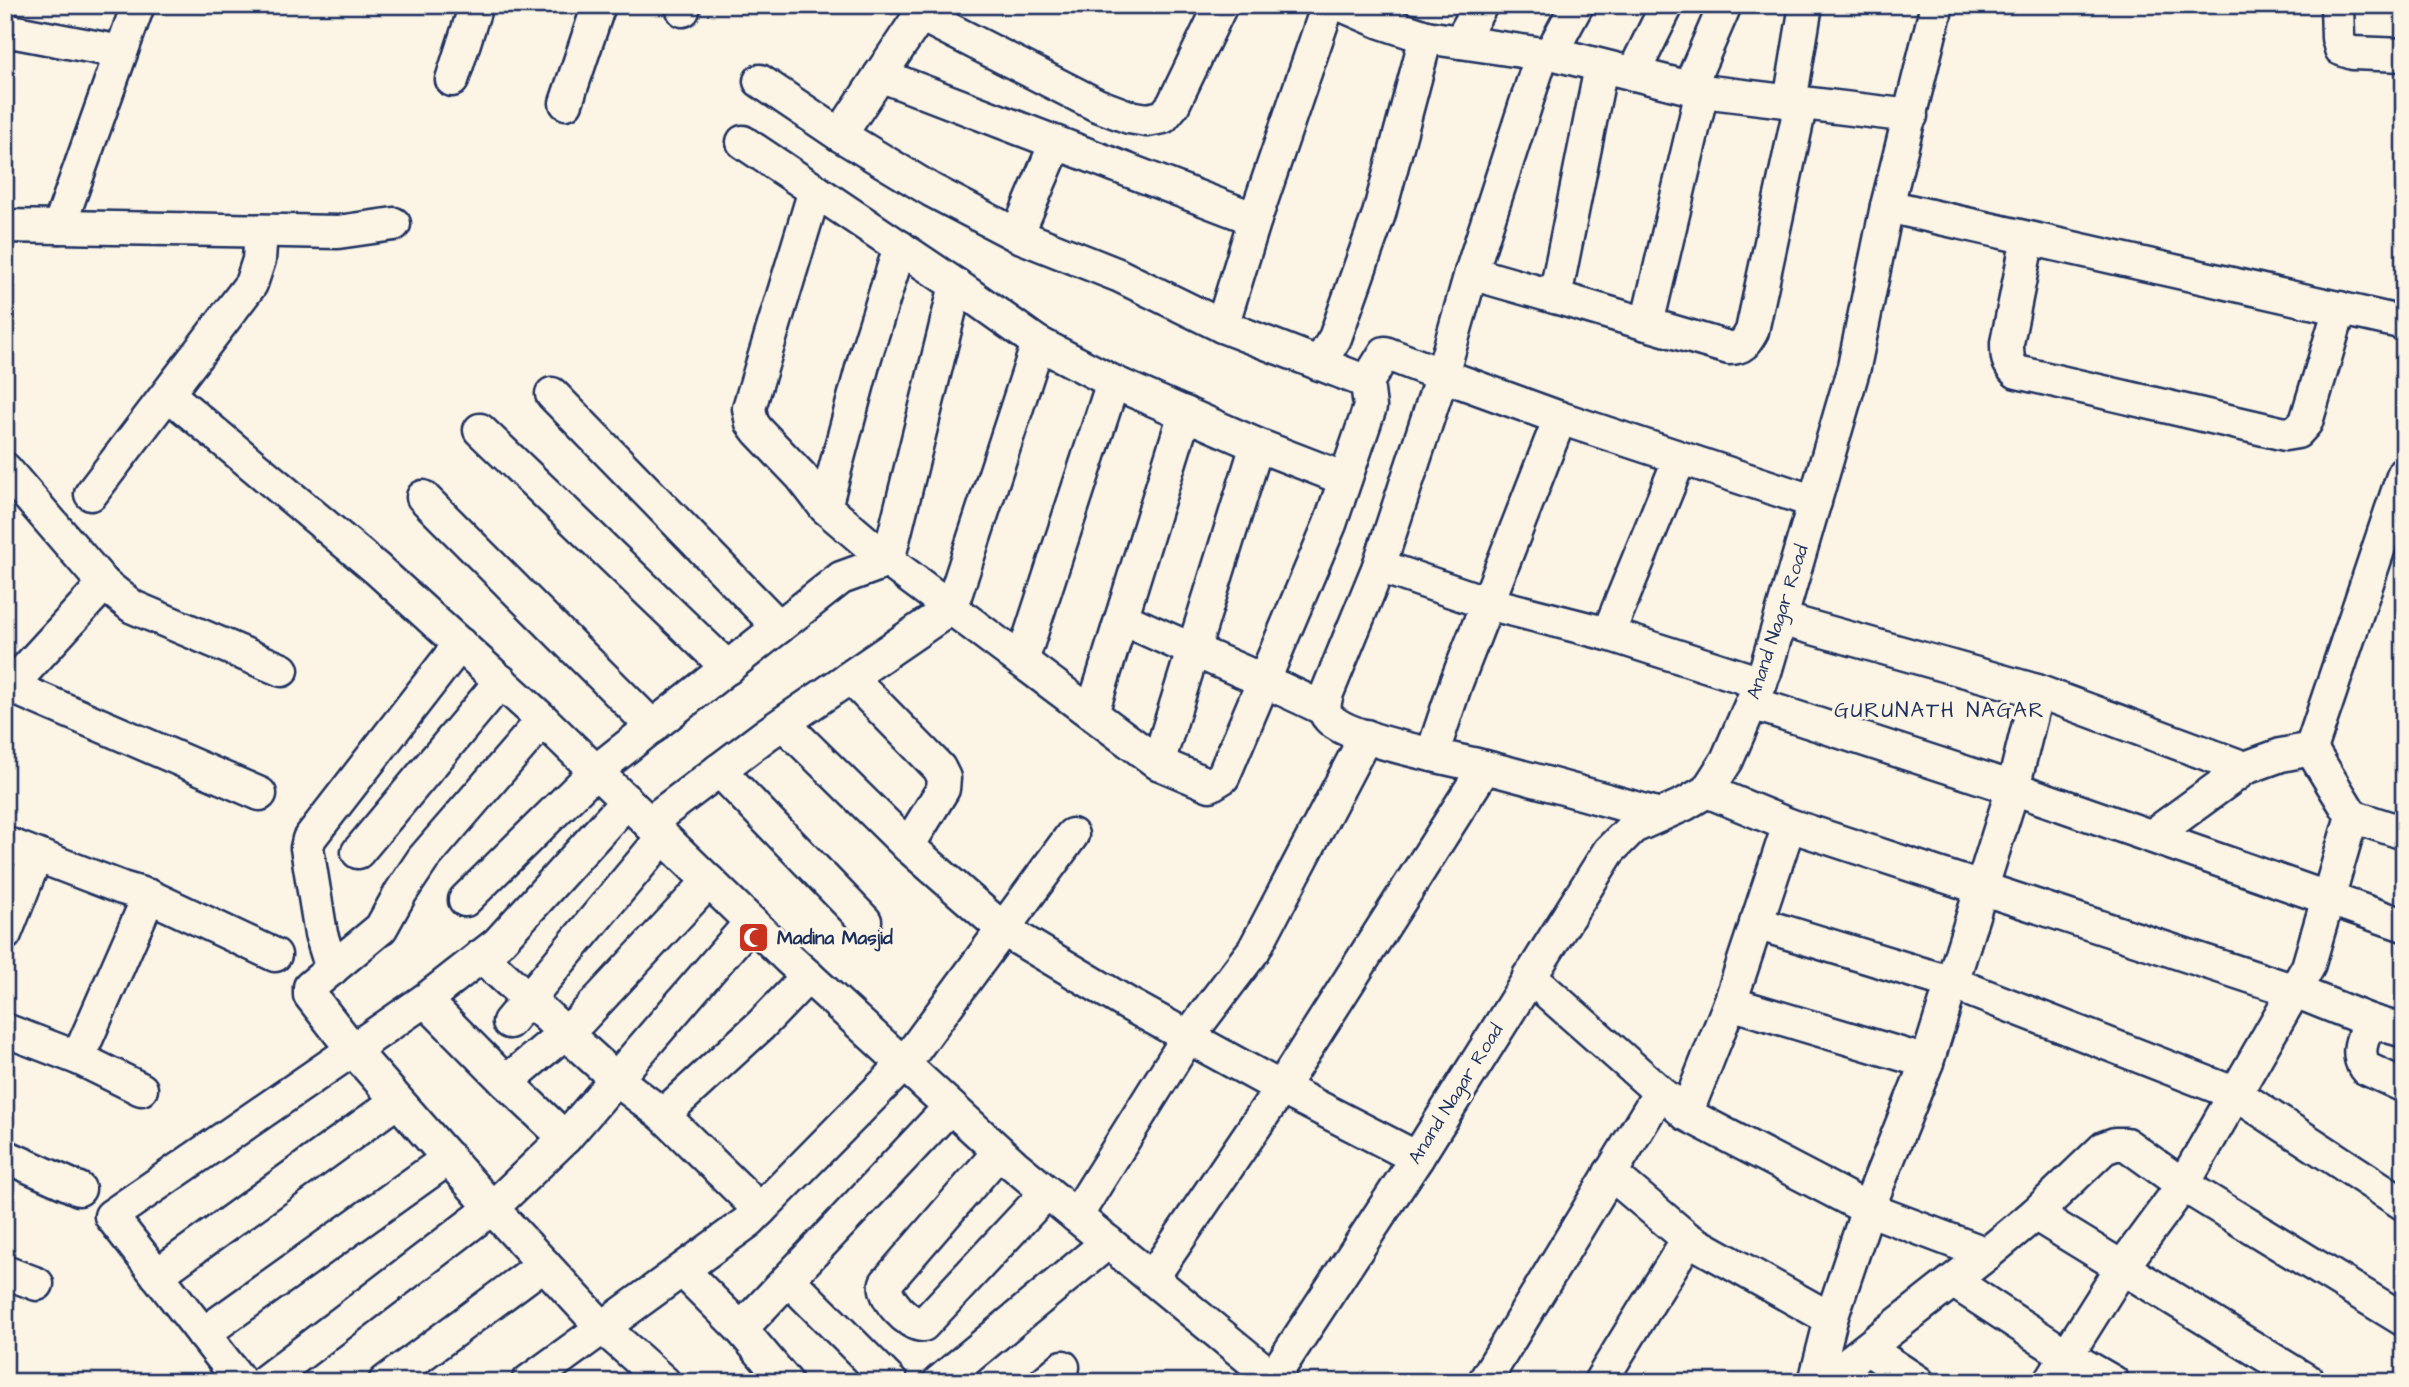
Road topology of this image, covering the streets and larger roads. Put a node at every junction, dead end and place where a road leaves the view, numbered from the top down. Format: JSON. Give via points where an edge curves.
{"nodes":[{"id":1,"x":138,"y":5,"type":"edge"},
{"id":2,"x":599,"y":5,"type":"edge"},
{"id":3,"x":1221,"y":5,"type":"edge"},
{"id":4,"x":1328,"y":5,"type":"edge"},
{"id":5,"x":1342,"y":5,"type":"edge"},
{"id":6,"x":1481,"y":5,"type":"edge"},
{"id":7,"x":1577,"y":5,"type":"edge"},
{"id":8,"x":1667,"y":5,"type":"edge"},
{"id":9,"x":1726,"y":5,"type":"edge"},
{"id":10,"x":1806,"y":5,"type":"edge"},
{"id":11,"x":2337,"y":5,"type":"edge"},
{"id":12,"x":473,"y":6,"type":"edge"},
{"id":13,"x":1929,"y":8,"type":"edge"},
{"id":14,"x":923,"y":10,"type":"edge"},
{"id":15,"x":1385,"y":14,"type":"edge"},
{"id":16,"x":5,"y":30,"type":"edge"},
{"id":17,"x":1426,"y":37,"type":"junction"},
{"id":18,"x":1461,"y":42,"type":"junction"},
{"id":19,"x":121,"y":52,"type":"junction"},
{"id":20,"x":1546,"y":53,"type":"junction"},
{"id":21,"x":2404,"y":55,"type":"edge"},
{"id":22,"x":1601,"y":67,"type":"junction"},
{"id":23,"x":1633,"y":74,"type":"junction"},
{"id":24,"x":880,"y":75,"type":"junction"},
{"id":25,"x":452,"y":80,"type":"dead end"},
{"id":26,"x":760,"y":81,"type":"dead end"},
{"id":27,"x":1696,"y":89,"type":"junction"},
{"id":28,"x":1796,"y":102,"type":"junction"},
{"id":29,"x":566,"y":103,"type":"dead end"},
{"id":30,"x":1911,"y":116,"type":"junction"},
{"id":31,"x":840,"y":135,"type":"junction"},
{"id":32,"x":743,"y":142,"type":"dead end"},
{"id":33,"x":1056,"y":142,"type":"junction"},
{"id":34,"x":815,"y":190,"type":"junction"},
{"id":35,"x":1887,"y":206,"type":"junction"},
{"id":36,"x":1255,"y":219,"type":"junction"},
{"id":37,"x":394,"y":224,"type":"dead end"},
{"id":38,"x":5,"y":226,"type":"edge"},
{"id":39,"x":59,"y":227,"type":"junction"},
{"id":40,"x":261,"y":231,"type":"junction"},
{"id":41,"x":1017,"y":235,"type":"junction"},
{"id":42,"x":2028,"y":238,"type":"junction"},
{"id":43,"x":900,"y":247,"type":"junction"},
{"id":44,"x":1471,"y":273,"type":"junction"},
{"id":45,"x":956,"y":285,"type":"junction"},
{"id":46,"x":1555,"y":297,"type":"junction"},
{"id":47,"x":2340,"y":309,"type":"junction"},
{"id":48,"x":2404,"y":323,"type":"edge"},
{"id":49,"x":1647,"y":324,"type":"junction"},
{"id":50,"x":1222,"y":326,"type":"junction"},
{"id":51,"x":1038,"y":343,"type":"junction"},
{"id":52,"x":1319,"y":364,"type":"junction"},
{"id":53,"x":1441,"y":375,"type":"junction"},
{"id":54,"x":1113,"y":382,"type":"junction"},
{"id":55,"x":1367,"y":382,"type":"junction"},
{"id":56,"x":552,"y":394,"type":"dead end"},
{"id":57,"x":176,"y":400,"type":"junction"},
{"id":58,"x":1185,"y":413,"type":"junction"},
{"id":59,"x":1560,"y":418,"type":"junction"},
{"id":60,"x":480,"y":430,"type":"dead end"},
{"id":61,"x":1257,"y":446,"type":"junction"},
{"id":62,"x":1680,"y":458,"type":"junction"},
{"id":63,"x":5,"y":469,"type":"edge"},
{"id":64,"x":2404,"y":473,"type":"edge"},
{"id":65,"x":1345,"y":479,"type":"junction"},
{"id":66,"x":91,"y":494,"type":"dead end"},
{"id":67,"x":423,"y":497,"type":"dead end"},
{"id":68,"x":1815,"y":502,"type":"junction"},
{"id":69,"x":825,"y":506,"type":"junction"},
{"id":70,"x":888,"y":561,"type":"junction"},
{"id":71,"x":1379,"y":566,"type":"junction"},
{"id":72,"x":99,"y":579,"type":"junction"},
{"id":73,"x":1487,"y":603,"type":"junction"},
{"id":74,"x":951,"y":608,"type":"junction"},
{"id":75,"x":1122,"y":618,"type":"junction"},
{"id":76,"x":1781,"y":618,"type":"junction"},
{"id":77,"x":779,"y":627,"type":"junction"},
{"id":78,"x":1608,"y":634,"type":"junction"},
{"id":79,"x":460,"y":644,"type":"junction"},
{"id":80,"x":1193,"y":652,"type":"junction"},
{"id":81,"x":1022,"y":661,"type":"junction"},
{"id":82,"x":727,"y":667,"type":"junction"},
{"id":83,"x":282,"y":670,"type":"dead end"},
{"id":84,"x":851,"y":678,"type":"junction"},
{"id":85,"x":1264,"y":679,"type":"junction"},
{"id":86,"x":501,"y":681,"type":"junction"},
{"id":87,"x":8,"y":690,"type":"edge"},
{"id":88,"x":2037,"y":691,"type":"junction"},
{"id":89,"x":1756,"y":693,"type":"junction"},
{"id":90,"x":1324,"y":709,"type":"junction"},
{"id":91,"x":1092,"y":713,"type":"junction"},
{"id":92,"x":543,"y":720,"type":"junction"},
{"id":93,"x":783,"y":724,"type":"junction"},
{"id":94,"x":653,"y":727,"type":"junction"},
{"id":95,"x":1366,"y":736,"type":"junction"},
{"id":96,"x":2311,"y":748,"type":"junction"},
{"id":97,"x":1432,"y":755,"type":"junction"},
{"id":98,"x":1158,"y":763,"type":"junction"},
{"id":99,"x":1485,"y":767,"type":"junction"},
{"id":100,"x":2245,"y":768,"type":"junction"},
{"id":101,"x":719,"y":770,"type":"junction"},
{"id":102,"x":596,"y":771,"type":"junction"},
{"id":103,"x":2013,"y":788,"type":"junction"},
{"id":104,"x":1707,"y":791,"type":"junction"},
{"id":105,"x":260,"y":794,"type":"dead end"},
{"id":106,"x":627,"y":801,"type":"junction"},
{"id":107,"x":1660,"y":815,"type":"junction"},
{"id":108,"x":2352,"y":816,"type":"junction"},
{"id":109,"x":1789,"y":825,"type":"junction"},
{"id":110,"x":656,"y":830,"type":"junction"},
{"id":111,"x":2404,"y":832,"type":"edge"},
{"id":112,"x":1072,"y":835,"type":"dead end"},
{"id":113,"x":2152,"y":836,"type":"junction"},
{"id":114,"x":5,"y":843,"type":"edge"},
{"id":115,"x":908,"y":846,"type":"junction"},
{"id":116,"x":358,"y":852,"type":"dead end"},
{"id":117,"x":36,"y":856,"type":"junction"},
{"id":118,"x":709,"y":881,"type":"junction"},
{"id":119,"x":1981,"y":890,"type":"junction"},
{"id":120,"x":149,"y":895,"type":"junction"},
{"id":121,"x":2328,"y":898,"type":"junction"},
{"id":122,"x":465,"y":900,"type":"dead end"},
{"id":123,"x":865,"y":921,"type":"dead end"},
{"id":124,"x":751,"y":922,"type":"junction"},
{"id":125,"x":1756,"y":923,"type":"junction"},
{"id":126,"x":2404,"y":925,"type":"edge"},
{"id":127,"x":1003,"y":930,"type":"junction"},
{"id":128,"x":5,"y":934,"type":"edge"},
{"id":129,"x":275,"y":956,"type":"dead end"},
{"id":130,"x":481,"y":956,"type":"junction"},
{"id":131,"x":332,"y":969,"type":"junction"},
{"id":132,"x":808,"y":976,"type":"junction"},
{"id":133,"x":1530,"y":976,"type":"junction"},
{"id":134,"x":1952,"y":983,"type":"junction"},
{"id":135,"x":2295,"y":991,"type":"junction"},
{"id":136,"x":425,"y":1000,"type":"junction"},
{"id":137,"x":1730,"y":1003,"type":"junction"},
{"id":138,"x":519,"y":1010,"type":"junction"},
{"id":139,"x":2370,"y":1021,"type":"junction"},
{"id":140,"x":5,"y":1030,"type":"edge"},
{"id":141,"x":2404,"y":1031,"type":"edge"},
{"id":142,"x":564,"y":1033,"type":"junction"},
{"id":143,"x":1188,"y":1037,"type":"junction"},
{"id":144,"x":353,"y":1050,"type":"junction"},
{"id":145,"x":78,"y":1058,"type":"junction"},
{"id":146,"x":1927,"y":1062,"type":"junction"},
{"id":147,"x":904,"y":1064,"type":"junction"},
{"id":148,"x":616,"y":1079,"type":"junction"},
{"id":149,"x":506,"y":1082,"type":"junction"},
{"id":150,"x":2404,"y":1086,"type":"edge"},
{"id":151,"x":1281,"y":1088,"type":"junction"},
{"id":152,"x":141,"y":1089,"type":"dead end"},
{"id":153,"x":1660,"y":1092,"type":"junction"},
{"id":154,"x":2236,"y":1094,"type":"junction"},
{"id":155,"x":397,"y":1101,"type":"junction"},
{"id":156,"x":950,"y":1107,"type":"junction"},
{"id":157,"x":1686,"y":1114,"type":"junction"},
{"id":158,"x":663,"y":1115,"type":"junction"},
{"id":159,"x":565,"y":1138,"type":"junction"},
{"id":160,"x":999,"y":1152,"type":"junction"},
{"id":161,"x":5,"y":1156,"type":"edge"},
{"id":162,"x":449,"y":1158,"type":"junction"},
{"id":163,"x":1417,"y":1158,"type":"junction"},
{"id":164,"x":1610,"y":1173,"type":"junction"},
{"id":165,"x":2183,"y":1185,"type":"junction"},
{"id":166,"x":79,"y":1189,"type":"dead end"},
{"id":167,"x":1047,"y":1192,"type":"junction"},
{"id":168,"x":2404,"y":1204,"type":"edge"},
{"id":169,"x":492,"y":1208,"type":"junction"},
{"id":170,"x":1868,"y":1209,"type":"junction"},
{"id":171,"x":760,"y":1210,"type":"junction"},
{"id":172,"x":2035,"y":1214,"type":"junction"},
{"id":173,"x":1076,"y":1216,"type":"junction"},
{"id":174,"x":1688,"y":1239,"type":"junction"},
{"id":175,"x":1108,"y":1242,"type":"junction"},
{"id":176,"x":1987,"y":1254,"type":"junction"},
{"id":177,"x":544,"y":1264,"type":"junction"},
{"id":178,"x":2121,"y":1269,"type":"junction"},
{"id":179,"x":682,"y":1270,"type":"junction"},
{"id":180,"x":5,"y":1272,"type":"edge"},
{"id":181,"x":157,"y":1275,"type":"junction"},
{"id":182,"x":788,"y":1279,"type":"junction"},
{"id":183,"x":1152,"y":1279,"type":"junction"},
{"id":184,"x":1953,"y":1281,"type":"junction"},
{"id":185,"x":37,"y":1284,"type":"dead end"},
{"id":186,"x":1831,"y":1319,"type":"junction"},
{"id":187,"x":2404,"y":1320,"type":"edge"},
{"id":188,"x":601,"y":1326,"type":"junction"},
{"id":189,"x":741,"y":1329,"type":"junction"},
{"id":190,"x":203,"y":1334,"type":"junction"},
{"id":191,"x":1868,"y":1349,"type":"junction"},
{"id":192,"x":2066,"y":1354,"type":"junction"},
{"id":193,"x":1271,"y":1380,"type":"edge"},
{"id":194,"x":241,"y":1382,"type":"edge"},
{"id":195,"x":264,"y":1382,"type":"edge"},
{"id":196,"x":385,"y":1382,"type":"edge"},
{"id":197,"x":528,"y":1382,"type":"edge"},
{"id":198,"x":664,"y":1382,"type":"edge"},
{"id":199,"x":786,"y":1382,"type":"edge"},
{"id":200,"x":891,"y":1382,"type":"edge"},
{"id":201,"x":939,"y":1382,"type":"edge"},
{"id":202,"x":1483,"y":1382,"type":"edge"},
{"id":203,"x":1600,"y":1382,"type":"edge"},
{"id":204,"x":1815,"y":1382,"type":"edge"},
{"id":205,"x":1824,"y":1382,"type":"edge"},
{"id":206,"x":1918,"y":1382,"type":"edge"},
{"id":207,"x":2050,"y":1382,"type":"edge"},
{"id":208,"x":2113,"y":1382,"type":"edge"},
{"id":209,"x":2309,"y":1382,"type":"edge"}],
"edges":[{"from":1,"to":19,"type":"street"},
{"from":2,"to":29,"type":"street"},
{"from":3,"to":14,"type":"street","via":[[1173,105],[1163,117],[1147,120],[1097,105]]},
{"from":4,"to":36,"type":"street"},
{"from":5,"to":15,"type":"street"},
{"from":6,"to":18,"type":"street"},
{"from":7,"to":20,"type":"street"},
{"from":8,"to":23,"type":"street"},
{"from":9,"to":27,"type":"street"},
{"from":10,"to":28,"type":"street"},
{"from":11,"to":21,"type":"street","via":[[2342,49]]},
{"from":12,"to":25,"type":"street"},
{"from":13,"to":30,"type":"street","name":"Anand Nagar Road"},
{"from":14,"to":24,"type":"street"},
{"from":15,"to":17,"type":"street"},
{"from":16,"to":19,"type":"street"},
{"from":17,"to":18,"type":"street"},
{"from":17,"to":52,"type":"street","via":[[1379,214],[1335,338]]},
{"from":18,"to":20,"type":"street"},
{"from":19,"to":39,"type":"street"},
{"from":20,"to":22,"type":"street"},
{"from":20,"to":44,"type":"street"},
{"from":22,"to":23,"type":"street"},
{"from":22,"to":46,"type":"street"},
{"from":23,"to":27,"type":"street"},
{"from":24,"to":31,"type":"street"},
{"from":24,"to":33,"type":"street"},
{"from":26,"to":31,"type":"street"},
{"from":27,"to":28,"type":"street"},
{"from":27,"to":49,"type":"street"},
{"from":28,"to":30,"type":"street"},
{"from":28,"to":49,"type":"street","via":[[1752,331],[1745,344],[1729,348]]},
{"from":30,"to":35,"type":"street","name":"Anand Nagar Road"},
{"from":31,"to":41,"type":"street"},
{"from":32,"to":34,"type":"street"},
{"from":33,"to":36,"type":"street"},
{"from":33,"to":41,"type":"street"},
{"from":34,"to":43,"type":"street"},
{"from":34,"to":69,"type":"street","via":[[749,408],[758,431]]},
{"from":35,"to":42,"type":"street"},
{"from":35,"to":68,"type":"street","name":"Anand Nagar Road","via":[[1854,367]]},
{"from":36,"to":50,"type":"street"},
{"from":37,"to":40,"type":"street","via":[[338,232]]},
{"from":38,"to":39,"type":"street"},
{"from":39,"to":40,"type":"street"},
{"from":40,"to":57,"type":"street","via":[[260,260],[251,284]]},
{"from":41,"to":50,"type":"street","via":[[1118,275]]},
{"from":42,"to":47,"type":"street"},
{"from":42,"to":47,"type":"street","via":[[2007,343],[2010,367],[2272,431],[2291,434],[2306,422]]},
{"from":43,"to":45,"type":"street"},
{"from":43,"to":69,"type":"street"},
{"from":44,"to":46,"type":"street"},
{"from":44,"to":53,"type":"street"},
{"from":45,"to":51,"type":"street"},
{"from":45,"to":70,"type":"street"},
{"from":46,"to":49,"type":"street"},
{"from":47,"to":48,"type":"street"},
{"from":50,"to":52,"type":"street"},
{"from":51,"to":54,"type":"street"},
{"from":51,"to":74,"type":"street"},
{"from":52,"to":55,"type":"street"},
{"from":53,"to":55,"type":"street","via":[[1385,352]]},
{"from":53,"to":59,"type":"street"},
{"from":53,"to":71,"type":"street"},
{"from":54,"to":58,"type":"street"},
{"from":54,"to":81,"type":"street"},
{"from":55,"to":65,"type":"street","via":[[1370,407]]},
{"from":56,"to":77,"type":"street"},
{"from":57,"to":66,"type":"street"},
{"from":57,"to":79,"type":"street"},
{"from":58,"to":61,"type":"street"},
{"from":58,"to":75,"type":"street"},
{"from":59,"to":62,"type":"street"},
{"from":59,"to":73,"type":"street"},
{"from":60,"to":82,"type":"street"},
{"from":61,"to":65,"type":"street"},
{"from":61,"to":80,"type":"street"},
{"from":62,"to":68,"type":"street"},
{"from":62,"to":78,"type":"street"},
{"from":63,"to":72,"type":"street"},
{"from":64,"to":96,"type":"street"},
{"from":65,"to":85,"type":"street"},
{"from":67,"to":94,"type":"street"},
{"from":68,"to":76,"type":"street","name":"Anand Nagar Road"},
{"from":69,"to":70,"type":"street"},
{"from":70,"to":74,"type":"street"},
{"from":70,"to":77,"type":"street","via":[[841,578]]},
{"from":71,"to":73,"type":"street"},
{"from":71,"to":90,"type":"street","via":[[1326,693]]},
{"from":72,"to":83,"type":"street","via":[[133,607]]},
{"from":72,"to":87,"type":"street"},
{"from":73,"to":78,"type":"street"},
{"from":73,"to":97,"type":"street"},
{"from":74,"to":81,"type":"street"},
{"from":74,"to":84,"type":"street"},
{"from":75,"to":80,"type":"street"},
{"from":75,"to":91,"type":"street"},
{"from":76,"to":88,"type":"street"},
{"from":76,"to":89,"type":"street","name":"Anand Nagar Road"},
{"from":77,"to":82,"type":"street"},
{"from":78,"to":89,"type":"street"},
{"from":79,"to":86,"type":"street"},
{"from":79,"to":131,"type":"street","via":[[309,839],[321,934]]},
{"from":80,"to":85,"type":"street"},
{"from":80,"to":98,"type":"street"},
{"from":81,"to":91,"type":"street"},
{"from":82,"to":94,"type":"street"},
{"from":84,"to":93,"type":"street"},
{"from":84,"to":115,"type":"street","via":[[944,778],[943,789]]},
{"from":85,"to":90,"type":"street"},
{"from":85,"to":98,"type":"street","via":[[1223,777],[1216,783],[1210,785]]},
{"from":86,"to":92,"type":"street"},
{"from":86,"to":116,"type":"street"},
{"from":87,"to":105,"type":"street"},
{"from":88,"to":100,"type":"street"},
{"from":88,"to":103,"type":"street"},
{"from":89,"to":103,"type":"street"},
{"from":89,"to":104,"type":"street","name":"Anand Nagar Road","via":[[1727,760]]},
{"from":90,"to":95,"type":"street","via":[[1328,718],[1342,727]]},
{"from":91,"to":98,"type":"street"},
{"from":92,"to":102,"type":"street"},
{"from":92,"to":131,"type":"street","via":[[423,859],[381,929]]},
{"from":93,"to":101,"type":"street"},
{"from":93,"to":115,"type":"street"},
{"from":94,"to":102,"type":"street"},
{"from":95,"to":97,"type":"street"},
{"from":95,"to":143,"type":"street","via":[[1254,950]]},
{"from":96,"to":100,"type":"street"},
{"from":96,"to":108,"type":"street"},
{"from":97,"to":99,"type":"street"},
{"from":99,"to":107,"type":"street"},
{"from":99,"to":151,"type":"street"},
{"from":100,"to":113,"type":"street"},
{"from":101,"to":110,"type":"street"},
{"from":101,"to":123,"type":"street"},
{"from":102,"to":106,"type":"street"},
{"from":102,"to":122,"type":"street"},
{"from":103,"to":113,"type":"street"},
{"from":103,"to":119,"type":"street"},
{"from":104,"to":107,"type":"street","name":"Anand Nagar Road"},
{"from":104,"to":109,"type":"street"},
{"from":106,"to":110,"type":"street"},
{"from":106,"to":130,"type":"street"},
{"from":107,"to":133,"type":"street","name":"Anand Nagar Road","via":[[1633,827],[1609,851]]},
{"from":108,"to":111,"type":"street"},
{"from":108,"to":121,"type":"street"},
{"from":109,"to":119,"type":"street"},
{"from":109,"to":125,"type":"street"},
{"from":110,"to":118,"type":"street"},
{"from":110,"to":138,"type":"street"},
{"from":112,"to":127,"type":"street"},
{"from":113,"to":121,"type":"street"},
{"from":114,"to":117,"type":"street"},
{"from":115,"to":127,"type":"street"},
{"from":117,"to":120,"type":"street"},
{"from":117,"to":128,"type":"street"},
{"from":118,"to":124,"type":"street"},
{"from":118,"to":142,"type":"street"},
{"from":119,"to":134,"type":"street"},
{"from":119,"to":135,"type":"street"},
{"from":120,"to":129,"type":"street"},
{"from":120,"to":145,"type":"street"},
{"from":121,"to":126,"type":"street"},
{"from":121,"to":135,"type":"street","via":[[2308,967]]},
{"from":124,"to":132,"type":"street"},
{"from":124,"to":148,"type":"street"},
{"from":125,"to":134,"type":"street"},
{"from":125,"to":137,"type":"street"},
{"from":127,"to":143,"type":"street"},
{"from":127,"to":147,"type":"street"},
{"from":130,"to":136,"type":"street"},
{"from":130,"to":138,"type":"street"},
{"from":131,"to":144,"type":"street","via":[[309,990],[310,995]]},
{"from":132,"to":147,"type":"street"},
{"from":132,"to":158,"type":"street"},
{"from":133,"to":153,"type":"street"},
{"from":133,"to":163,"type":"street","name":"Anand Nagar Road"},
{"from":134,"to":146,"type":"street"},
{"from":134,"to":154,"type":"street"},
{"from":135,"to":139,"type":"street"},
{"from":135,"to":154,"type":"street"},
{"from":136,"to":144,"type":"street"},
{"from":136,"to":149,"type":"street"},
{"from":137,"to":146,"type":"street"},
{"from":137,"to":157,"type":"street"},
{"from":138,"to":142,"type":"street"},
{"from":139,"to":141,"type":"street"},
{"from":139,"to":150,"type":"street","via":[[2361,1042],[2361,1062]]},
{"from":140,"to":145,"type":"street"},
{"from":142,"to":148,"type":"street"},
{"from":142,"to":149,"type":"street"},
{"from":143,"to":151,"type":"street"},
{"from":143,"to":173,"type":"street"},
{"from":144,"to":155,"type":"street"},
{"from":144,"to":181,"type":"street","via":[[111,1216]]},
{"from":145,"to":152,"type":"street"},
{"from":146,"to":170,"type":"street"},
{"from":147,"to":156,"type":"street"},
{"from":147,"to":171,"type":"street"},
{"from":148,"to":158,"type":"street"},
{"from":148,"to":159,"type":"street"},
{"from":149,"to":159,"type":"street"},
{"from":151,"to":163,"type":"street"},
{"from":151,"to":183,"type":"street"},
{"from":153,"to":157,"type":"street"},
{"from":153,"to":164,"type":"street"},
{"from":154,"to":165,"type":"street"},
{"from":154,"to":168,"type":"street"},
{"from":155,"to":162,"type":"street"},
{"from":155,"to":181,"type":"street"},
{"from":156,"to":160,"type":"street"},
{"from":156,"to":182,"type":"street"},
{"from":157,"to":170,"type":"street"},
{"from":158,"to":171,"type":"street"},
{"from":159,"to":169,"type":"street"},
{"from":160,"to":167,"type":"street"},
{"from":160,"to":167,"type":"street","via":[[886,1283],[886,1295],[912,1323],[923,1325]]},
{"from":161,"to":166,"type":"street"},
{"from":162,"to":169,"type":"street"},
{"from":162,"to":190,"type":"street"},
{"from":163,"to":193,"type":"street","name":"Anand Nagar Road"},
{"from":164,"to":174,"type":"street"},
{"from":164,"to":202,"type":"street"},
{"from":165,"to":172,"type":"street","via":[[2126,1144],[2115,1144],[2104,1148]]},
{"from":165,"to":178,"type":"street"},
{"from":165,"to":187,"type":"street"},
{"from":167,"to":173,"type":"street"},
{"from":169,"to":177,"type":"street"},
{"from":169,"to":195,"type":"street"},
{"from":170,"to":176,"type":"street"},
{"from":170,"to":186,"type":"street"},
{"from":171,"to":179,"type":"street"},
{"from":172,"to":176,"type":"street"},
{"from":172,"to":178,"type":"street"},
{"from":173,"to":175,"type":"street"},
{"from":174,"to":186,"type":"street"},
{"from":174,"to":203,"type":"street"},
{"from":175,"to":183,"type":"street"},
{"from":175,"to":201,"type":"street"},
{"from":176,"to":184,"type":"street"},
{"from":177,"to":188,"type":"street"},
{"from":177,"to":196,"type":"street"},
{"from":178,"to":192,"type":"street"},
{"from":178,"to":209,"type":"street"},
{"from":179,"to":188,"type":"street"},
{"from":179,"to":189,"type":"street"},
{"from":180,"to":185,"type":"street"},
{"from":181,"to":190,"type":"street"},
{"from":182,"to":189,"type":"street"},
{"from":182,"to":200,"type":"street"},
{"from":183,"to":193,"type":"street"},
{"from":184,"to":191,"type":"street"},
{"from":184,"to":192,"type":"street"},
{"from":186,"to":204,"type":"street"},
{"from":188,"to":197,"type":"street"},
{"from":188,"to":198,"type":"street"},
{"from":189,"to":199,"type":"street"},
{"from":190,"to":194,"type":"street"},
{"from":191,"to":205,"type":"street"},
{"from":191,"to":206,"type":"street"},
{"from":192,"to":207,"type":"street"},
{"from":192,"to":208,"type":"street"}]}
